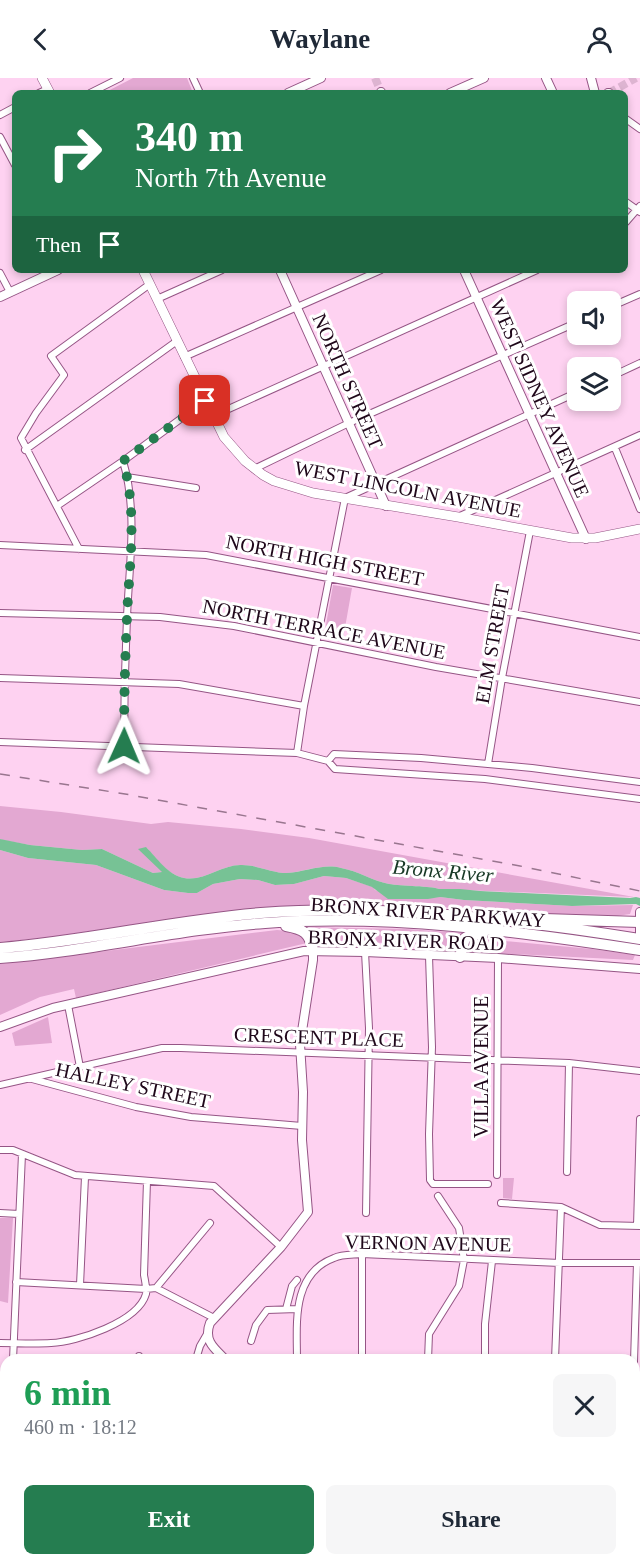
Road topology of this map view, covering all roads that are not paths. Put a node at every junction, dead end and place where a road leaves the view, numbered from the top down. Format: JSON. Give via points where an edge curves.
{"nodes":[{"id":1,"x":120,"y":78,"type":"edge"},
{"id":2,"x":321,"y":78,"type":"edge"},
{"id":3,"x":484,"y":78,"type":"edge"},
{"id":4,"x":96,"y":90,"type":"edge"},
{"id":5,"x":295,"y":90,"type":"edge"},
{"id":6,"x":457,"y":90,"type":"edge"},
{"id":7,"x":0,"y":137,"type":"edge"},
{"id":8,"x":12,"y":159,"type":"edge"},
{"id":9,"x":0,"y":273,"type":"edge"},
{"id":10,"x":51,"y":273,"type":"edge"},
{"id":11,"x":144,"y":273,"type":"edge"},
{"id":12,"x":216,"y":273,"type":"edge"},
{"id":13,"x":281,"y":273,"type":"edge"},
{"id":14,"x":374,"y":273,"type":"edge"},
{"id":15,"x":465,"y":273,"type":"edge"},
{"id":16,"x":530,"y":273,"type":"edge"},
{"id":17,"x":150,"y":284,"type":"junction"},
{"id":18,"x":10,"y":292,"type":"junction"},
{"id":19,"x":640,"y":294,"type":"edge"},
{"id":20,"x":0,"y":297,"type":"edge"},
{"id":21,"x":477,"y":297,"type":"junction"},
{"id":22,"x":157,"y":300,"type":"junction"},
{"id":23,"x":621,"y":302,"type":"edge"},
{"id":24,"x":297,"y":307,"type":"junction"},
{"id":25,"x":567,"y":327,"type":"edge"},
{"id":26,"x":177,"y":341,"type":"junction"},
{"id":27,"x":503,"y":355,"type":"junction"},
{"id":28,"x":184,"y":357,"type":"junction"},
{"id":29,"x":640,"y":363,"type":"edge"},
{"id":30,"x":323,"y":366,"type":"junction"},
{"id":31,"x":621,"y":372,"type":"edge"},
{"id":32,"x":567,"y":397,"type":"edge"},
{"id":33,"x":205,"y":401,"type":"junction"},
{"id":34,"x":530,"y":413,"type":"junction"},
{"id":35,"x":213,"y":416,"type":"junction"},
{"id":36,"x":349,"y":423,"type":"junction"},
{"id":37,"x":640,"y":435,"type":"edge"},
{"id":38,"x":615,"y":448,"type":"junction"},
{"id":39,"x":25,"y":450,"type":"junction"},
{"id":40,"x":123,"y":461,"type":"junction"},
{"id":41,"x":254,"y":469,"type":"junction"},
{"id":42,"x":556,"y":473,"type":"junction"},
{"id":43,"x":127,"y":477,"type":"junction"},
{"id":44,"x":376,"y":484,"type":"junction"},
{"id":45,"x":196,"y":488,"type":"dead end"},
{"id":46,"x":345,"y":498,"type":"junction"},
{"id":47,"x":57,"y":506,"type":"junction"},
{"id":48,"x":386,"y":506,"type":"junction"},
{"id":49,"x":640,"y":509,"type":"edge"},
{"id":50,"x":458,"y":517,"type":"junction"},
{"id":51,"x":640,"y":529,"type":"edge"},
{"id":52,"x":530,"y":531,"type":"junction"},
{"id":53,"x":586,"y":539,"type":"junction"},
{"id":54,"x":0,"y":545,"type":"edge"},
{"id":55,"x":79,"y":549,"type":"junction"},
{"id":56,"x":131,"y":550,"type":"junction"},
{"id":57,"x":329,"y":577,"type":"junction"},
{"id":58,"x":0,"y":613,"type":"edge"},
{"id":59,"x":514,"y":614,"type":"junction"},
{"id":60,"x":127,"y":616,"type":"junction"},
{"id":61,"x":640,"y":637,"type":"edge"},
{"id":62,"x":318,"y":642,"type":"junction"},
{"id":63,"x":0,"y":678,"type":"edge"},
{"id":64,"x":502,"y":678,"type":"junction"},
{"id":65,"x":125,"y":682,"type":"junction"},
{"id":66,"x":640,"y":702,"type":"edge"},
{"id":67,"x":304,"y":706,"type":"junction"},
{"id":68,"x":0,"y":742,"type":"edge"},
{"id":69,"x":124,"y":746,"type":"junction"},
{"id":70,"x":297,"y":753,"type":"junction"},
{"id":71,"x":328,"y":761,"type":"junction"},
{"id":72,"x":488,"y":764,"type":"junction"},
{"id":73,"x":640,"y":782,"type":"edge"},
{"id":74,"x":640,"y":799,"type":"edge"},
{"id":75,"x":640,"y":912,"type":"edge"},
{"id":76,"x":510,"y":921,"type":"junction"},
{"id":77,"x":639,"y":922,"type":"edge"},
{"id":78,"x":265,"y":923,"type":"junction"},
{"id":79,"x":513,"y":933,"type":"junction"},
{"id":80,"x":640,"y":936,"type":"edge"},
{"id":81,"x":0,"y":948,"type":"edge"},
{"id":82,"x":640,"y":950,"type":"edge"},
{"id":83,"x":313,"y":951,"type":"junction"},
{"id":84,"x":365,"y":952,"type":"junction"},
{"id":85,"x":429,"y":956,"type":"junction"},
{"id":86,"x":459,"y":957,"type":"junction"},
{"id":87,"x":0,"y":958,"type":"edge"},
{"id":88,"x":498,"y":958,"type":"junction"},
{"id":89,"x":640,"y":969,"type":"edge"},
{"id":90,"x":68,"y":1005,"type":"junction"},
{"id":91,"x":0,"y":1027,"type":"edge"},
{"id":92,"x":300,"y":1052,"type":"junction"},
{"id":93,"x":369,"y":1056,"type":"junction"},
{"id":94,"x":431,"y":1057,"type":"junction"},
{"id":95,"x":498,"y":1060,"type":"junction"},
{"id":96,"x":569,"y":1063,"type":"junction"},
{"id":97,"x":80,"y":1066,"type":"junction"},
{"id":98,"x":640,"y":1071,"type":"edge"},
{"id":99,"x":29,"y":1078,"type":"junction"},
{"id":100,"x":0,"y":1085,"type":"edge"},
{"id":101,"x":640,"y":1119,"type":"edge"},
{"id":102,"x":302,"y":1126,"type":"junction"},
{"id":103,"x":0,"y":1150,"type":"edge"},
{"id":104,"x":22,"y":1154,"type":"junction"},
{"id":105,"x":567,"y":1172,"type":"dead end"},
{"id":106,"x":497,"y":1175,"type":"dead end"},
{"id":107,"x":85,"y":1177,"type":"junction"},
{"id":108,"x":147,"y":1181,"type":"junction"},
{"id":109,"x":488,"y":1184,"type":"dead end"},
{"id":110,"x":438,"y":1196,"type":"dead end"},
{"id":111,"x":501,"y":1203,"type":"dead end"},
{"id":112,"x":561,"y":1207,"type":"junction"},
{"id":113,"x":0,"y":1213,"type":"edge"},
{"id":114,"x":366,"y":1213,"type":"dead end"},
{"id":115,"x":19,"y":1214,"type":"junction"},
{"id":116,"x":210,"y":1223,"type":"dead end"},
{"id":117,"x":638,"y":1226,"type":"edge"},
{"id":118,"x":281,"y":1247,"type":"junction"},
{"id":119,"x":362,"y":1254,"type":"junction"},
{"id":120,"x":464,"y":1260,"type":"junction"},
{"id":121,"x":492,"y":1261,"type":"junction"},
{"id":122,"x":560,"y":1263,"type":"junction"},
{"id":123,"x":638,"y":1263,"type":"edge"},
{"id":124,"x":297,"y":1280,"type":"dead end"},
{"id":125,"x":16,"y":1282,"type":"junction"},
{"id":126,"x":80,"y":1285,"type":"junction"},
{"id":127,"x":156,"y":1288,"type":"junction"},
{"id":128,"x":146,"y":1289,"type":"junction"},
{"id":129,"x":286,"y":1309,"type":"junction"},
{"id":130,"x":297,"y":1309,"type":"junction"},
{"id":131,"x":214,"y":1318,"type":"junction"},
{"id":132,"x":207,"y":1334,"type":"junction"},
{"id":133,"x":251,"y":1341,"type":"dead end"},
{"id":134,"x":0,"y":1342,"type":"edge"},
{"id":135,"x":14,"y":1343,"type":"junction"},
{"id":136,"x":13,"y":1354,"type":"edge"},
{"id":137,"x":198,"y":1354,"type":"edge"},
{"id":138,"x":220,"y":1354,"type":"edge"},
{"id":139,"x":297,"y":1354,"type":"edge"},
{"id":140,"x":362,"y":1354,"type":"edge"},
{"id":141,"x":428,"y":1354,"type":"edge"},
{"id":142,"x":485,"y":1354,"type":"edge"},
{"id":143,"x":555,"y":1354,"type":"edge"},
{"id":144,"x":634,"y":1354,"type":"edge"}],
"edges":[{"from":1,"to":4,"type":"street"},
{"from":2,"to":5,"type":"street"},
{"from":3,"to":6,"type":"street"},
{"from":7,"to":8,"type":"street"},
{"from":9,"to":18,"type":"street"},
{"from":10,"to":18,"type":"street"},
{"from":11,"to":17,"type":"main road","name":"WEST LINCOLN AVENUE"},
{"from":12,"to":22,"type":"street"},
{"from":13,"to":24,"type":"street","name":"NORTH STREET"},
{"from":14,"to":24,"type":"street"},
{"from":15,"to":21,"type":"street","name":"WEST SIDNEY AVENUE"},
{"from":16,"to":21,"type":"street"},
{"from":17,"to":22,"type":"main road","name":"WEST LINCOLN AVENUE"},
{"from":17,"to":39,"type":"street","via":[[51,356],[64,375],[24,432],[21,438]]},
{"from":18,"to":20,"type":"street"},
{"from":19,"to":23,"type":"street"},
{"from":21,"to":27,"type":"street","name":"WEST SIDNEY AVENUE"},
{"from":21,"to":30,"type":"street"},
{"from":22,"to":26,"type":"main road","name":"WEST LINCOLN AVENUE"},
{"from":24,"to":28,"type":"street"},
{"from":24,"to":30,"type":"street","name":"NORTH STREET"},
{"from":25,"to":27,"type":"street"},
{"from":26,"to":28,"type":"main road","name":"WEST LINCOLN AVENUE"},
{"from":26,"to":39,"type":"street"},
{"from":27,"to":34,"type":"street","name":"WEST SIDNEY AVENUE"},
{"from":27,"to":36,"type":"street"},
{"from":28,"to":33,"type":"main road","name":"WEST LINCOLN AVENUE"},
{"from":29,"to":31,"type":"street"},
{"from":30,"to":35,"type":"street"},
{"from":30,"to":36,"type":"street","name":"NORTH STREET"},
{"from":32,"to":34,"type":"street"},
{"from":33,"to":35,"type":"main road","name":"WEST LINCOLN AVENUE"},
{"from":33,"to":40,"type":"street"},
{"from":34,"to":42,"type":"street","name":"WEST SIDNEY AVENUE"},
{"from":34,"to":44,"type":"street"},
{"from":35,"to":41,"type":"main road","name":"WEST LINCOLN AVENUE","via":[[232,447]]},
{"from":36,"to":41,"type":"street"},
{"from":36,"to":44,"type":"street","name":"NORTH STREET"},
{"from":37,"to":38,"type":"street"},
{"from":38,"to":42,"type":"street"},
{"from":38,"to":49,"type":"street"},
{"from":39,"to":47,"type":"street"},
{"from":40,"to":43,"type":"street"},
{"from":40,"to":47,"type":"street"},
{"from":41,"to":46,"type":"main road","name":"WEST LINCOLN AVENUE","via":[[274,481]]},
{"from":42,"to":50,"type":"street"},
{"from":42,"to":53,"type":"street","name":"WEST SIDNEY AVENUE"},
{"from":43,"to":45,"type":"street"},
{"from":43,"to":56,"type":"street"},
{"from":44,"to":46,"type":"street"},
{"from":44,"to":48,"type":"street","name":"NORTH STREET"},
{"from":46,"to":48,"type":"main road","name":"WEST LINCOLN AVENUE"},
{"from":46,"to":57,"type":"street"},
{"from":47,"to":55,"type":"street"},
{"from":48,"to":50,"type":"main road","name":"WEST LINCOLN AVENUE"},
{"from":50,"to":52,"type":"main road","name":"WEST LINCOLN AVENUE"},
{"from":51,"to":53,"type":"main road","name":"WEST LINCOLN AVENUE"},
{"from":52,"to":53,"type":"main road","name":"WEST LINCOLN AVENUE"},
{"from":52,"to":59,"type":"street","name":"ELM STREET"},
{"from":54,"to":55,"type":"street","name":"NORTH HIGH STREET"},
{"from":55,"to":56,"type":"street","name":"NORTH HIGH STREET"},
{"from":56,"to":57,"type":"street","name":"NORTH HIGH STREET","via":[[206,555]]},
{"from":56,"to":60,"type":"street"},
{"from":57,"to":59,"type":"street","name":"NORTH HIGH STREET"},
{"from":57,"to":62,"type":"street"},
{"from":58,"to":60,"type":"street","name":"NORTH TERRACE AVENUE"},
{"from":59,"to":61,"type":"street","name":"NORTH HIGH STREET"},
{"from":59,"to":64,"type":"street","name":"ELM STREET"},
{"from":60,"to":62,"type":"street","name":"NORTH TERRACE AVENUE","via":[[196,621]]},
{"from":60,"to":65,"type":"street"},
{"from":62,"to":64,"type":"street","name":"NORTH TERRACE AVENUE"},
{"from":62,"to":67,"type":"street"},
{"from":63,"to":65,"type":"street"},
{"from":64,"to":66,"type":"street","name":"NORTH TERRACE AVENUE"},
{"from":64,"to":72,"type":"street","name":"ELM STREET"},
{"from":65,"to":67,"type":"street","via":[[179,684]]},
{"from":65,"to":69,"type":"street"},
{"from":67,"to":70,"type":"street"},
{"from":68,"to":69,"type":"street"},
{"from":69,"to":70,"type":"street"},
{"from":70,"to":71,"type":"street"},
{"from":71,"to":72,"type":"street","via":[[334,754],[350,754]]},
{"from":71,"to":74,"type":"street","via":[[334,769],[485,779]]},
{"from":72,"to":73,"type":"street"},
{"from":75,"to":77,"type":"street"},
{"from":76,"to":77,"type":"highway"},
{"from":76,"to":80,"type":"highway","name":"BRONX RIVER PARKWAY"},
{"from":76,"to":81,"type":"highway","name":"BRONX RIVER PARKWAY","via":[[386,912],[284,912],[190,920]]},
{"from":77,"to":80,"type":"street"},
{"from":78,"to":79,"type":"highway","name":"BRONX RIVER PARKWAY","via":[[365,922]]},
{"from":78,"to":83,"type":"highway","via":[[306,932]]},
{"from":78,"to":87,"type":"highway","name":"BRONX RIVER PARKWAY"},
{"from":79,"to":82,"type":"highway","name":"BRONX RIVER PARKWAY"},
{"from":79,"to":86,"type":"highway","via":[[468,936],[462,942]]},
{"from":83,"to":84,"type":"street","name":"BRONX RIVER ROAD"},
{"from":83,"to":90,"type":"street","name":"BRONX RIVER ROAD"},
{"from":83,"to":92,"type":"street"},
{"from":84,"to":85,"type":"street","name":"BRONX RIVER ROAD"},
{"from":84,"to":93,"type":"street"},
{"from":85,"to":86,"type":"street","name":"BRONX RIVER ROAD"},
{"from":85,"to":94,"type":"street"},
{"from":86,"to":88,"type":"street","name":"BRONX RIVER ROAD"},
{"from":88,"to":89,"type":"street","name":"BRONX RIVER ROAD"},
{"from":88,"to":95,"type":"street","name":"VILLA AVENUE"},
{"from":90,"to":91,"type":"street","name":"BRONX RIVER ROAD"},
{"from":90,"to":97,"type":"street"},
{"from":92,"to":93,"type":"street","name":"CRESCENT PLACE"},
{"from":92,"to":97,"type":"street","name":"CRESCENT PLACE","via":[[162,1048]]},
{"from":92,"to":102,"type":"street"},
{"from":93,"to":94,"type":"street","name":"CRESCENT PLACE"},
{"from":93,"to":114,"type":"street"},
{"from":94,"to":95,"type":"street","name":"CRESCENT PLACE"},
{"from":94,"to":109,"type":"street","via":[[430,1180],[433,1184]]},
{"from":95,"to":96,"type":"street","name":"CRESCENT PLACE"},
{"from":95,"to":106,"type":"street","name":"VILLA AVENUE"},
{"from":96,"to":98,"type":"street","name":"CRESCENT PLACE"},
{"from":96,"to":105,"type":"street"},
{"from":97,"to":99,"type":"street","name":"CRESCENT PLACE"},
{"from":99,"to":100,"type":"street","name":"CRESCENT PLACE"},
{"from":99,"to":102,"type":"street","name":"HALLEY STREET","via":[[136,1107],[191,1117]]},
{"from":101,"to":117,"type":"street"},
{"from":102,"to":118,"type":"street","via":[[308,1212]]},
{"from":103,"to":104,"type":"street"},
{"from":104,"to":107,"type":"street"},
{"from":104,"to":115,"type":"street"},
{"from":107,"to":108,"type":"street"},
{"from":107,"to":126,"type":"street"},
{"from":108,"to":118,"type":"street","via":[[214,1186]]},
{"from":108,"to":128,"type":"street"},
{"from":110,"to":120,"type":"street","via":[[459,1228]]},
{"from":111,"to":112,"type":"street"},
{"from":112,"to":117,"type":"street","via":[[600,1225]]},
{"from":112,"to":122,"type":"street"},
{"from":113,"to":115,"type":"street"},
{"from":115,"to":125,"type":"street"},
{"from":116,"to":127,"type":"street"},
{"from":118,"to":131,"type":"street"},
{"from":119,"to":120,"type":"street","name":"VERNON AVENUE"},
{"from":119,"to":130,"type":"street","name":"VERNON AVENUE","via":[[334,1257],[316,1268],[300,1291]]},
{"from":119,"to":140,"type":"street"},
{"from":120,"to":121,"type":"street","name":"VERNON AVENUE"},
{"from":120,"to":141,"type":"street","via":[[459,1286],[429,1334]]},
{"from":121,"to":122,"type":"street","name":"VERNON AVENUE"},
{"from":121,"to":142,"type":"street"},
{"from":122,"to":123,"type":"street","name":"VERNON AVENUE"},
{"from":122,"to":143,"type":"street"},
{"from":123,"to":144,"type":"street"},
{"from":124,"to":129,"type":"street"},
{"from":125,"to":126,"type":"street"},
{"from":125,"to":135,"type":"street"},
{"from":126,"to":128,"type":"street"},
{"from":127,"to":128,"type":"street"},
{"from":127,"to":131,"type":"street"},
{"from":128,"to":135,"type":"street","via":[[136,1309],[109,1327],[68,1341]]},
{"from":129,"to":130,"type":"street"},
{"from":129,"to":133,"type":"street","via":[[267,1310]]},
{"from":130,"to":139,"type":"street","name":"VERNON AVENUE"},
{"from":131,"to":132,"type":"street"},
{"from":132,"to":137,"type":"street"},
{"from":132,"to":138,"type":"street"},
{"from":134,"to":135,"type":"street"},
{"from":135,"to":136,"type":"street"}]}
